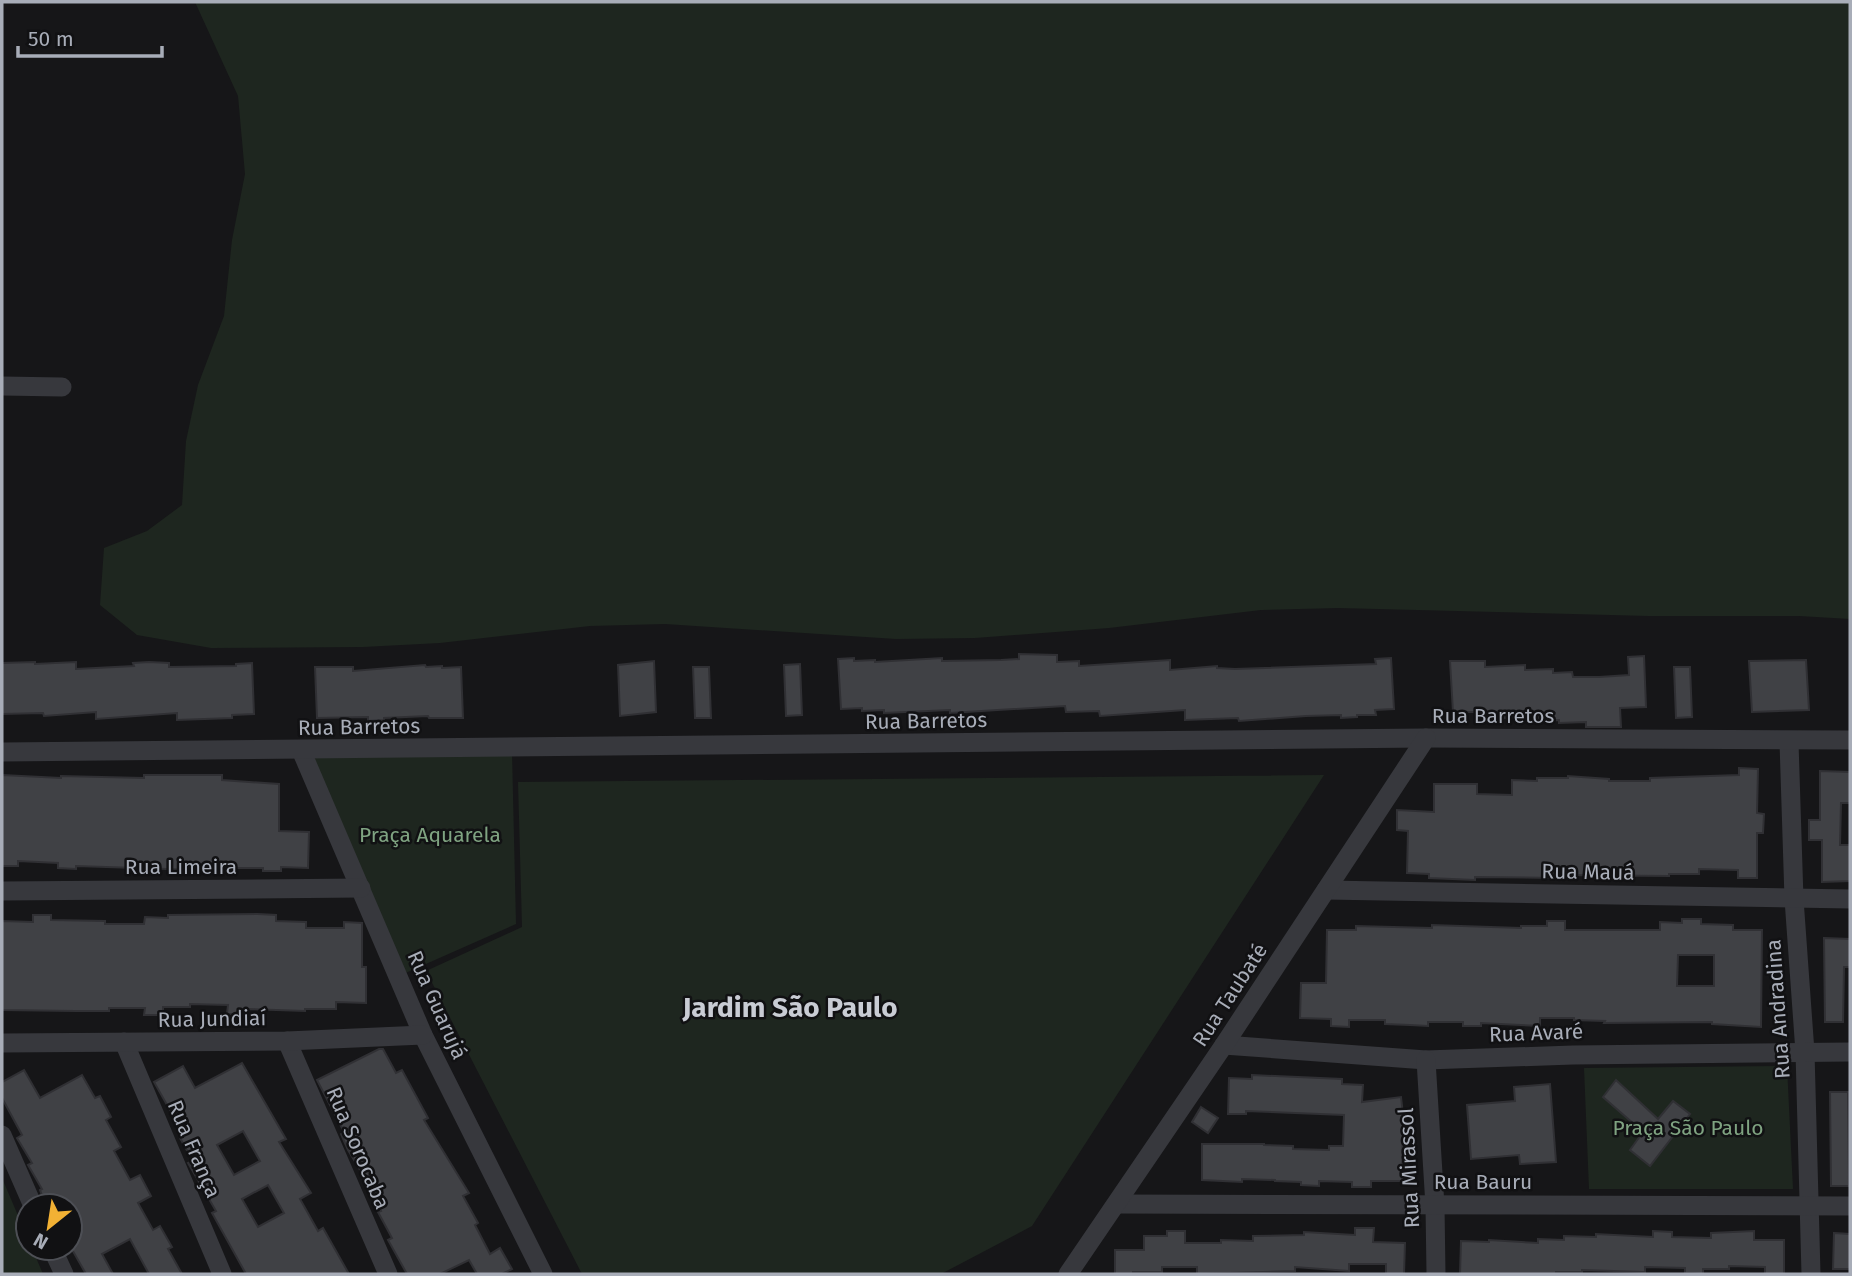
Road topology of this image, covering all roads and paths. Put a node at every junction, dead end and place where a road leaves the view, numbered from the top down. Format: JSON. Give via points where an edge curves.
{"nodes":[{"id":1,"x":2,"y":386,"type":"edge"},
{"id":2,"x":62,"y":387,"type":"dead end"},
{"id":3,"x":1426,"y":738,"type":"junction"},
{"id":4,"x":1850,"y":740,"type":"edge"},
{"id":5,"x":1789,"y":742,"type":"junction"},
{"id":6,"x":301,"y":750,"type":"junction"},
{"id":7,"x":2,"y":752,"type":"edge"},
{"id":8,"x":360,"y":888,"type":"junction"},
{"id":9,"x":1326,"y":890,"type":"junction"},
{"id":10,"x":2,"y":891,"type":"edge"},
{"id":11,"x":1794,"y":899,"type":"junction"},
{"id":12,"x":1850,"y":899,"type":"edge"},
{"id":13,"x":424,"y":1035,"type":"junction"},
{"id":14,"x":287,"y":1041,"type":"junction"},
{"id":15,"x":124,"y":1042,"type":"junction"},
{"id":16,"x":2,"y":1043,"type":"edge"},
{"id":17,"x":1224,"y":1045,"type":"junction"},
{"id":18,"x":1805,"y":1052,"type":"junction"},
{"id":19,"x":1850,"y":1052,"type":"edge"},
{"id":20,"x":1426,"y":1060,"type":"junction"},
{"id":21,"x":2,"y":1135,"type":"edge"},
{"id":22,"x":27,"y":1192,"type":"edge"},
{"id":23,"x":1117,"y":1204,"type":"junction"},
{"id":24,"x":1435,"y":1206,"type":"junction"},
{"id":25,"x":1809,"y":1206,"type":"junction"},
{"id":26,"x":1850,"y":1206,"type":"edge"},
{"id":27,"x":222,"y":1274,"type":"edge"},
{"id":28,"x":388,"y":1274,"type":"edge"},
{"id":29,"x":543,"y":1274,"type":"edge"},
{"id":30,"x":1068,"y":1274,"type":"edge"},
{"id":31,"x":1436,"y":1274,"type":"edge"},
{"id":32,"x":1811,"y":1274,"type":"edge"}],
"edges":[{"from":1,"to":2,"type":"street"},
{"from":3,"to":5,"type":"street","name":"Rua Barretos"},
{"from":3,"to":6,"type":"street","name":"Rua Barretos"},
{"from":3,"to":9,"type":"street","name":"Rua Taubaté"},
{"from":4,"to":5,"type":"street","name":"Rua Barretos"},
{"from":5,"to":11,"type":"street","name":"Rua Andradina"},
{"from":6,"to":7,"type":"street","name":"Rua Barretos"},
{"from":6,"to":8,"type":"street","name":"Rua Guarujá"},
{"from":8,"to":10,"type":"street","name":"Rua Limeira"},
{"from":8,"to":13,"type":"street","name":"Rua Guarujá"},
{"from":9,"to":11,"type":"street","name":"Rua Mauá"},
{"from":9,"to":17,"type":"street","name":"Rua Taubaté"},
{"from":11,"to":12,"type":"street","name":"Rua Mauá"},
{"from":11,"to":18,"type":"street","name":"Rua Andradina"},
{"from":13,"to":14,"type":"street","name":"Rua Jundiaí"},
{"from":13,"to":29,"type":"street","name":"Rua Guarujá"},
{"from":14,"to":15,"type":"street","name":"Rua Jundiaí"},
{"from":14,"to":28,"type":"street","name":"Rua Sorocaba"},
{"from":15,"to":16,"type":"street","name":"Rua Jundiaí"},
{"from":15,"to":27,"type":"street","name":"Rua França"},
{"from":17,"to":20,"type":"street","name":"Rua Avaré"},
{"from":17,"to":23,"type":"street","name":"Rua Taubaté"},
{"from":18,"to":19,"type":"street","name":"Rua Avaré"},
{"from":18,"to":20,"type":"street","name":"Rua Avaré"},
{"from":18,"to":25,"type":"street","name":"Rua Andradina"},
{"from":20,"to":24,"type":"street","name":"Rua Mirassol"},
{"from":21,"to":22,"type":"street"},
{"from":23,"to":24,"type":"street","name":"Rua Bauru"},
{"from":23,"to":30,"type":"street","name":"Rua Taubaté"},
{"from":24,"to":25,"type":"street","name":"Rua Bauru"},
{"from":24,"to":31,"type":"street","name":"Rua Mirassol"},
{"from":25,"to":26,"type":"street","name":"Rua Bauru"},
{"from":25,"to":32,"type":"street","name":"Rua Andradina"}]}
